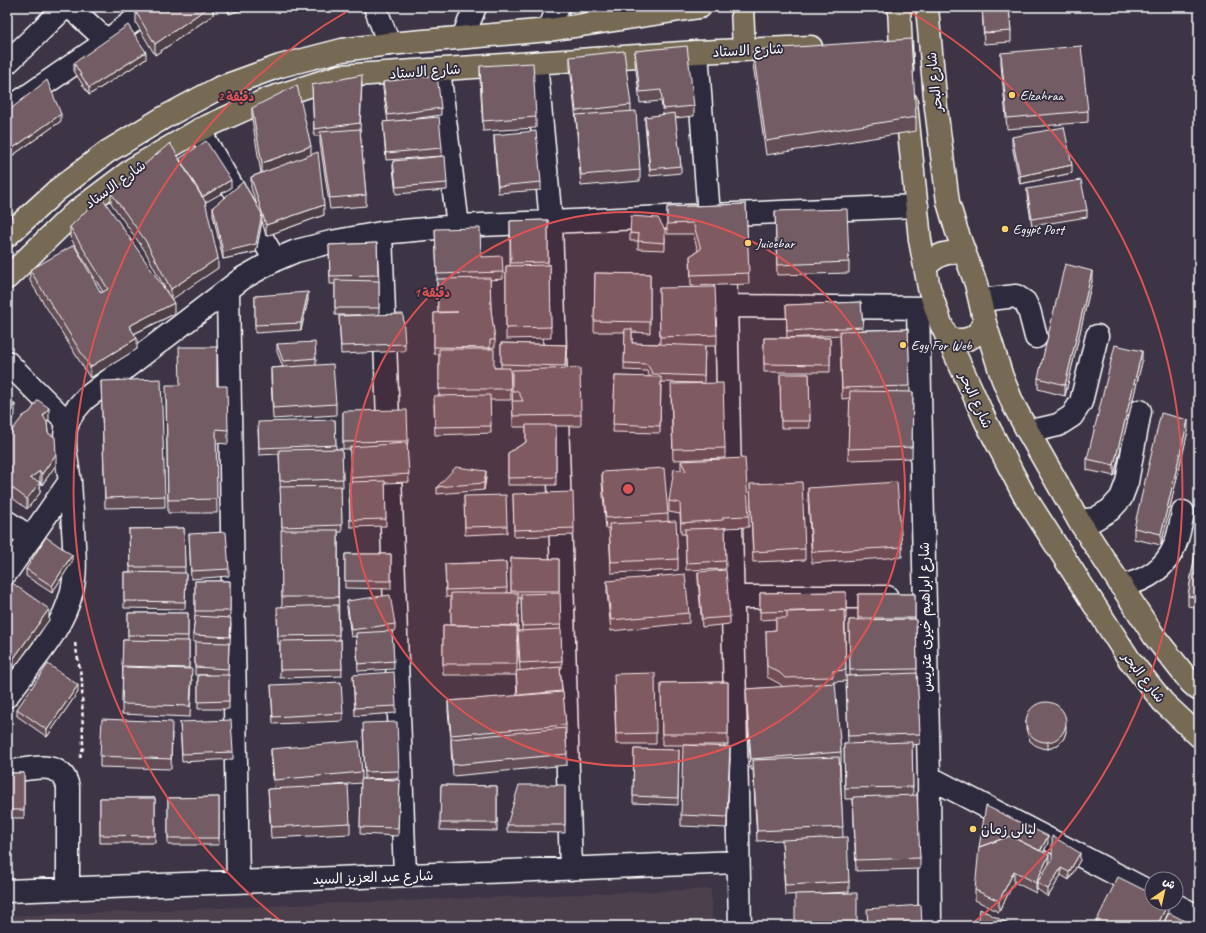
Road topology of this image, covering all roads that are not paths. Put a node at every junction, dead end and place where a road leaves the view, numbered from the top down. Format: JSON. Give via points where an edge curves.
{"nodes":[{"id":1,"x":65,"y":7,"type":"edge"},
{"id":2,"x":70,"y":7,"type":"edge"},
{"id":3,"x":151,"y":7,"type":"edge"},
{"id":4,"x":375,"y":7,"type":"edge"},
{"id":5,"x":475,"y":7,"type":"edge"},
{"id":6,"x":558,"y":7,"type":"edge"},
{"id":7,"x":700,"y":7,"type":"edge"},
{"id":8,"x":742,"y":7,"type":"edge"},
{"id":9,"x":899,"y":7,"type":"edge"},
{"id":10,"x":927,"y":7,"type":"edge"},
{"id":11,"x":549,"y":30,"type":"junction"},
{"id":12,"x":463,"y":38,"type":"junction"},
{"id":13,"x":106,"y":41,"type":"junction"},
{"id":14,"x":389,"y":44,"type":"junction"},
{"id":15,"x":830,"y":46,"type":"edge"},
{"id":16,"x":744,"y":50,"type":"junction"},
{"id":17,"x":881,"y":51,"type":"edge"},
{"id":18,"x":697,"y":52,"type":"junction"},
{"id":19,"x":901,"y":61,"type":"junction"},
{"id":20,"x":7,"y":63,"type":"edge"},
{"id":21,"x":536,"y":63,"type":"junction"},
{"id":22,"x":439,"y":70,"type":"junction"},
{"id":23,"x":7,"y":110,"type":"edge"},
{"id":24,"x":199,"y":130,"type":"junction"},
{"id":25,"x":916,"y":206,"type":"junction"},
{"id":26,"x":551,"y":222,"type":"junction"},
{"id":27,"x":721,"y":225,"type":"junction"},
{"id":28,"x":458,"y":226,"type":"junction"},
{"id":29,"x":381,"y":233,"type":"junction"},
{"id":30,"x":7,"y":236,"type":"edge"},
{"id":31,"x":964,"y":253,"type":"junction"},
{"id":32,"x":276,"y":260,"type":"junction"},
{"id":33,"x":925,"y":267,"type":"junction"},
{"id":34,"x":7,"y":278,"type":"edge"},
{"id":35,"x":228,"y":291,"type":"junction"},
{"id":36,"x":980,"y":300,"type":"junction"},
{"id":37,"x":726,"y":306,"type":"junction"},
{"id":38,"x":927,"y":308,"type":"junction"},
{"id":39,"x":986,"y":323,"type":"junction"},
{"id":40,"x":1097,"y":336,"type":"dead end"},
{"id":41,"x":1036,"y":337,"type":"dead end"},
{"id":42,"x":947,"y":338,"type":"junction"},
{"id":43,"x":7,"y":362,"type":"edge"},
{"id":44,"x":1140,"y":412,"type":"dead end"},
{"id":45,"x":68,"y":423,"type":"junction"},
{"id":46,"x":1027,"y":430,"type":"junction"},
{"id":47,"x":70,"y":481,"type":"junction"},
{"id":48,"x":1183,"y":512,"type":"dead end"},
{"id":49,"x":1079,"y":521,"type":"junction"},
{"id":50,"x":7,"y":522,"type":"edge"},
{"id":51,"x":31,"y":538,"type":"junction"},
{"id":52,"x":7,"y":572,"type":"edge"},
{"id":53,"x":1121,"y":586,"type":"junction"},
{"id":54,"x":925,"y":596,"type":"junction"},
{"id":55,"x":733,"y":597,"type":"junction"},
{"id":56,"x":9,"y":689,"type":"edge"},
{"id":57,"x":1199,"y":690,"type":"edge"},
{"id":58,"x":1199,"y":736,"type":"edge"},
{"id":59,"x":7,"y":772,"type":"edge"},
{"id":60,"x":929,"y":777,"type":"junction"},
{"id":61,"x":738,"y":862,"type":"junction"},
{"id":62,"x":571,"y":869,"type":"junction"},
{"id":63,"x":405,"y":875,"type":"junction"},
{"id":64,"x":238,"y":882,"type":"junction"},
{"id":65,"x":68,"y":889,"type":"junction"},
{"id":66,"x":1144,"y":889,"type":"edge"},
{"id":67,"x":7,"y":891,"type":"edge"},
{"id":68,"x":1184,"y":909,"type":"edge"},
{"id":69,"x":1199,"y":917,"type":"edge"},
{"id":70,"x":740,"y":926,"type":"edge"},
{"id":71,"x":930,"y":926,"type":"edge"}],
"edges":[{"from":1,"to":20,"type":"street"},
{"from":2,"to":13,"type":"street"},
{"from":3,"to":13,"type":"street"},
{"from":4,"to":14,"type":"street"},
{"from":5,"to":12,"type":"street"},
{"from":6,"to":11,"type":"street"},
{"from":7,"to":11,"type":"main road","name":"شارع الاستاد"},
{"from":8,"to":16,"type":"main road"},
{"from":9,"to":19,"type":"main road","name":"شارع البحر"},
{"from":10,"to":31,"type":"main road","name":"شارع البحر","via":[[944,180]]},
{"from":11,"to":12,"type":"main road","name":"شارع الاستاد"},
{"from":12,"to":14,"type":"main road","name":"شارع الاستاد"},
{"from":13,"to":23,"type":"street"},
{"from":14,"to":30,"type":"main road","name":"شارع الاستاد","via":[[342,50],[280,66],[219,88],[108,152],[56,191]]},
{"from":15,"to":16,"type":"main road","name":"شارع الاستاد"},
{"from":16,"to":18,"type":"main road","name":"شارع الاستاد"},
{"from":17,"to":19,"type":"main road"},
{"from":18,"to":21,"type":"main road","name":"شارع الاستاد"},
{"from":18,"to":27,"type":"street"},
{"from":19,"to":25,"type":"main road","name":"شارع البحر"},
{"from":21,"to":22,"type":"main road","name":"شارع الاستاد"},
{"from":21,"to":26,"type":"street"},
{"from":22,"to":24,"type":"main road","name":"شارع الاستاد","via":[[340,76],[268,99]]},
{"from":22,"to":28,"type":"street"},
{"from":24,"to":32,"type":"street"},
{"from":24,"to":34,"type":"main road","name":"شارع الاستاد","via":[[134,168],[73,214]]},
{"from":25,"to":27,"type":"street"},
{"from":25,"to":33,"type":"main road","name":"شارع البحر"},
{"from":26,"to":27,"type":"street"},
{"from":26,"to":28,"type":"street"},
{"from":26,"to":62,"type":"street"},
{"from":27,"to":37,"type":"street"},
{"from":28,"to":29,"type":"street"},
{"from":29,"to":32,"type":"street","via":[[296,251]]},
{"from":29,"to":63,"type":"street"},
{"from":31,"to":33,"type":"main road","via":[[942,253]]},
{"from":31,"to":36,"type":"main road","name":"شارع البحر"},
{"from":32,"to":35,"type":"street","via":[[243,278]]},
{"from":33,"to":38,"type":"main road","name":"شارع البحر"},
{"from":35,"to":45,"type":"street","via":[[86,398]]},
{"from":35,"to":64,"type":"street"},
{"from":36,"to":39,"type":"main road","name":"شارع البحر"},
{"from":36,"to":41,"type":"street","via":[[1016,296],[1025,302],[1029,310]]},
{"from":37,"to":38,"type":"street"},
{"from":37,"to":55,"type":"street"},
{"from":38,"to":42,"type":"main road","name":"شارع البحر"},
{"from":38,"to":54,"type":"street","name":"شارع ابراهيم خيرى عتريس"},
{"from":39,"to":42,"type":"main road","via":[[979,333],[970,339],[958,341]]},
{"from":39,"to":46,"type":"main road","name":"شارع البحر","via":[[1002,377]]},
{"from":40,"to":46,"type":"street","via":[[1081,402],[1072,416],[1058,425]]},
{"from":42,"to":58,"type":"main road","name":"شارع البحر","via":[[1004,459],[1054,543],[1129,659],[1163,702]]},
{"from":43,"to":45,"type":"street"},
{"from":44,"to":49,"type":"street","via":[[1127,482],[1121,498],[1110,510],[1095,519]]},
{"from":45,"to":47,"type":"street","via":[[65,441]]},
{"from":46,"to":49,"type":"main road","name":"شارع البحر"},
{"from":47,"to":51,"type":"street"},
{"from":47,"to":56,"type":"street","via":[[75,569],[72,591],[56,631]]},
{"from":48,"to":53,"type":"street","via":[[1175,546],[1165,563],[1151,576]]},
{"from":49,"to":53,"type":"main road","name":"شارع البحر"},
{"from":50,"to":51,"type":"street"},
{"from":51,"to":52,"type":"street"},
{"from":53,"to":57,"type":"main road","name":"شارع البحر","via":[[1154,636]]},
{"from":54,"to":55,"type":"street"},
{"from":54,"to":60,"type":"street","name":"شارع ابراهيم خيرى عتريس"},
{"from":55,"to":61,"type":"street"},
{"from":59,"to":65,"type":"street","via":[[52,768],[61,772],[66,779]]},
{"from":60,"to":66,"type":"street"},
{"from":60,"to":71,"type":"street","name":"شارع ابراهيم خيرى عتريس"},
{"from":61,"to":62,"type":"street","name":"شارع عبد العزيز السيد"},
{"from":61,"to":70,"type":"street"},
{"from":62,"to":63,"type":"street","name":"شارع عبد العزيز السيد"},
{"from":63,"to":64,"type":"street","name":"شارع عبد العزيز السيد"},
{"from":64,"to":65,"type":"street","name":"شارع عبد العزيز السيد"},
{"from":65,"to":67,"type":"street","name":"شارع عبد العزيز السيد"},
{"from":68,"to":69,"type":"street"}]}
